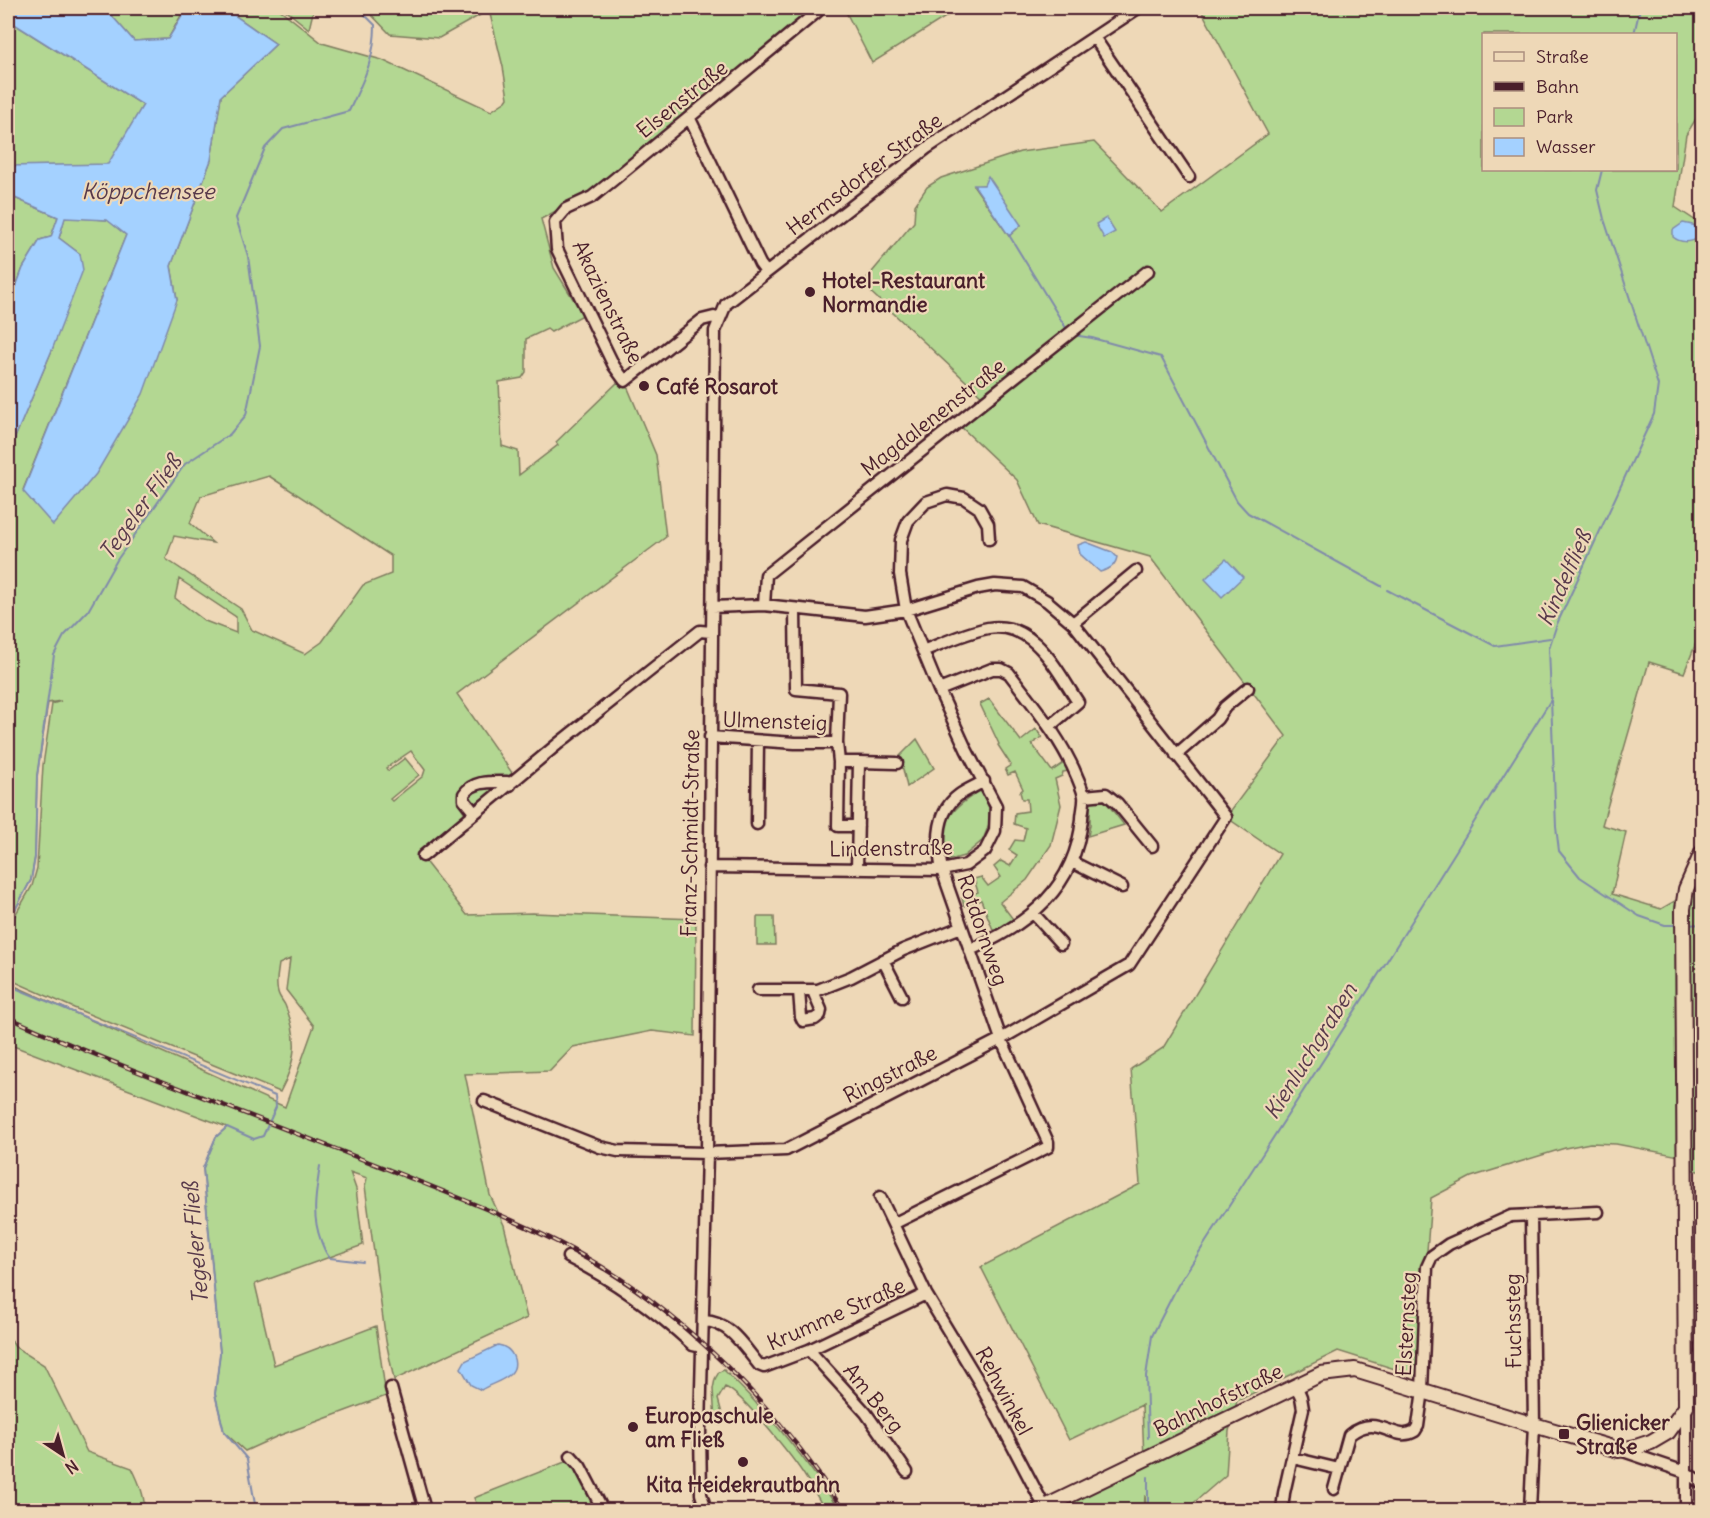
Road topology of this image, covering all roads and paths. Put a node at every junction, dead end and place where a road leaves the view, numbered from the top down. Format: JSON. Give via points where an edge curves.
{"nodes":[{"id":1,"x":1138,"y":8,"type":"edge"},
{"id":2,"x":817,"y":12,"type":"dead end"},
{"id":3,"x":1095,"y":37,"type":"junction"},
{"id":4,"x":690,"y":119,"type":"junction"},
{"id":5,"x":1189,"y":177,"type":"dead end"},
{"id":6,"x":566,"y":209,"type":"joint"},
{"id":7,"x":1148,"y":271,"type":"dead end"},
{"id":8,"x":766,"y":272,"type":"junction"},
{"id":9,"x":718,"y":319,"type":"junction"},
{"id":10,"x":989,"y":539,"type":"dead end"},
{"id":11,"x":1136,"y":571,"type":"dead end"},
{"id":12,"x":764,"y":605,"type":"junction"},
{"id":13,"x":712,"y":606,"type":"junction"},
{"id":14,"x":795,"y":609,"type":"junction"},
{"id":15,"x":906,"y":610,"type":"junction"},
{"id":16,"x":1073,"y":623,"type":"junction"},
{"id":17,"x":711,"y":632,"type":"junction"},
{"id":18,"x":922,"y":651,"type":"junction"},
{"id":19,"x":1248,"y":688,"type":"dead end"},
{"id":20,"x":939,"y":690,"type":"junction"},
{"id":21,"x":1050,"y":726,"type":"junction"},
{"id":22,"x":710,"y":737,"type":"junction"},
{"id":23,"x":758,"y":741,"type":"junction"},
{"id":24,"x":837,"y":743,"type":"junction"},
{"id":25,"x":1176,"y":755,"type":"junction"},
{"id":26,"x":839,"y":762,"type":"junction"},
{"id":27,"x":859,"y":762,"type":"junction"},
{"id":28,"x":897,"y":763,"type":"dead end"},
{"id":29,"x":984,"y":781,"type":"junction"},
{"id":30,"x":510,"y":784,"type":"junction"},
{"id":31,"x":1084,"y":796,"type":"junction"},
{"id":32,"x":474,"y":812,"type":"junction"},
{"id":33,"x":757,"y":824,"type":"dead end"},
{"id":34,"x":858,"y":826,"type":"junction"},
{"id":35,"x":1152,"y":846,"type":"dead end"},
{"id":36,"x":1702,"y":853,"type":"edge"},
{"id":37,"x":423,"y":856,"type":"dead end"},
{"id":38,"x":1072,"y":862,"type":"junction"},
{"id":39,"x":709,"y":867,"type":"junction"},
{"id":40,"x":857,"y":868,"type":"junction"},
{"id":41,"x":942,"y":870,"type":"junction"},
{"id":42,"x":1122,"y":887,"type":"dead end"},
{"id":43,"x":1033,"y":913,"type":"junction"},
{"id":44,"x":961,"y":927,"type":"junction"},
{"id":45,"x":1061,"y":944,"type":"dead end"},
{"id":46,"x":970,"y":950,"type":"junction"},
{"id":47,"x":883,"y":960,"type":"junction"},
{"id":48,"x":758,"y":990,"type":"dead end"},
{"id":49,"x":813,"y":991,"type":"junction"},
{"id":50,"x":799,"y":992,"type":"junction"},
{"id":51,"x":902,"y":997,"type":"dead end"},
{"id":52,"x":1000,"y":1039,"type":"junction"},
{"id":53,"x":484,"y":1101,"type":"dead end"},
{"id":54,"x":706,"y":1153,"type":"junction"},
{"id":55,"x":880,"y":1197,"type":"dead end"},
{"id":56,"x":1598,"y":1212,"type":"dead end"},
{"id":57,"x":1531,"y":1216,"type":"junction"},
{"id":58,"x":893,"y":1224,"type":"junction"},
{"id":59,"x":568,"y":1257,"type":"dead end"},
{"id":60,"x":926,"y":1294,"type":"junction"},
{"id":61,"x":704,"y":1321,"type":"junction"},
{"id":62,"x":702,"y":1347,"type":"junction"},
{"id":63,"x":809,"y":1350,"type":"junction"},
{"id":64,"x":1296,"y":1385,"type":"junction"},
{"id":65,"x":391,"y":1388,"type":"dead end"},
{"id":66,"x":1423,"y":1390,"type":"junction"},
{"id":67,"x":1686,"y":1407,"type":"junction"},
{"id":68,"x":1534,"y":1425,"type":"junction"},
{"id":69,"x":1619,"y":1450,"type":"junction"},
{"id":70,"x":571,"y":1456,"type":"dead end"},
{"id":71,"x":1293,"y":1458,"type":"junction"},
{"id":72,"x":1339,"y":1468,"type":"junction"},
{"id":73,"x":907,"y":1472,"type":"dead end"},
{"id":74,"x":1685,"y":1472,"type":"junction"},
{"id":75,"x":1702,"y":1483,"type":"edge"},
{"id":76,"x":1334,"y":1489,"type":"dead end"},
{"id":77,"x":1042,"y":1509,"type":"edge"},
{"id":78,"x":425,"y":1510,"type":"edge"},
{"id":79,"x":603,"y":1510,"type":"edge"},
{"id":80,"x":706,"y":1510,"type":"edge"},
{"id":81,"x":1282,"y":1510,"type":"edge"},
{"id":82,"x":1530,"y":1510,"type":"edge"},
{"id":83,"x":1686,"y":1510,"type":"edge"}],
"edges":[{"from":1,"to":3,"type":"street","name":"Hermsdorfer Straße"},
{"from":2,"to":4,"type":"street","name":"Elsenstraße"},
{"from":3,"to":5,"type":"street"},
{"from":3,"to":8,"type":"street","name":"Hermsdorfer Straße","via":[[927,148]]},
{"from":4,"to":6,"type":"street","name":"Elsenstraße","via":[[592,197]]},
{"from":4,"to":8,"type":"street"},
{"from":6,"to":9,"type":"street","name":"Akazienstraße","via":[[555,222],[557,249],[625,381],[702,320]]},
{"from":7,"to":12,"type":"street","name":"Magdalenenstraße","via":[[766,575]]},
{"from":8,"to":9,"type":"street","name":"Hermsdorfer Straße","via":[[726,304]]},
{"from":9,"to":13,"type":"street","name":"Franz-Schmidt-Straße"},
{"from":10,"to":15,"type":"street","name":"Lindenstraße","via":[[988,524],[979,508],[964,498],[946,495],[926,502],[908,521],[901,540],[900,574]]},
{"from":11,"to":16,"type":"street"},
{"from":12,"to":13,"type":"street"},
{"from":12,"to":14,"type":"street"},
{"from":13,"to":17,"type":"street","name":"Franz-Schmidt-Straße"},
{"from":14,"to":15,"type":"street","via":[[865,616]]},
{"from":14,"to":24,"type":"street","via":[[796,689],[839,693]]},
{"from":15,"to":16,"type":"street","via":[[978,588],[1023,587]]},
{"from":15,"to":18,"type":"street","name":"Lindenstraße"},
{"from":16,"to":25,"type":"street"},
{"from":17,"to":22,"type":"street","name":"Franz-Schmidt-Straße"},
{"from":17,"to":30,"type":"street","via":[[700,632]]},
{"from":18,"to":20,"type":"street","name":"Lindenstraße"},
{"from":18,"to":21,"type":"street","via":[[988,628],[1021,632],[1035,641],[1078,702]]},
{"from":19,"to":25,"type":"street"},
{"from":20,"to":21,"type":"street","via":[[1001,669],[1009,673]]},
{"from":20,"to":29,"type":"street","name":"Lindenstraße"},
{"from":21,"to":31,"type":"street","via":[[1070,760]]},
{"from":22,"to":23,"type":"street","name":"Ulmensteig"},
{"from":22,"to":39,"type":"street","name":"Franz-Schmidt-Straße"},
{"from":23,"to":24,"type":"street","name":"Ulmensteig"},
{"from":23,"to":33,"type":"street"},
{"from":24,"to":26,"type":"street"},
{"from":25,"to":52,"type":"street","name":"Ringstraße","via":[[1227,817],[1129,965]]},
{"from":26,"to":27,"type":"street"},
{"from":26,"to":34,"type":"street","via":[[838,826]]},
{"from":27,"to":28,"type":"street"},
{"from":27,"to":34,"type":"street"},
{"from":29,"to":41,"type":"street","name":"Rotdornweg","via":[[957,796],[944,815],[938,847]]},
{"from":29,"to":41,"type":"street","name":"Lindenstraße","via":[[996,806],[995,831],[985,851],[966,865]]},
{"from":30,"to":32,"type":"street"},
{"from":30,"to":32,"type":"street","via":[[480,783],[468,787],[464,800]]},
{"from":31,"to":35,"type":"street","via":[[1106,794]]},
{"from":31,"to":38,"type":"street","via":[[1081,830]]},
{"from":32,"to":37,"type":"street"},
{"from":34,"to":40,"type":"street"},
{"from":36,"to":67,"type":"street","via":[[1686,889],[1683,909]]},
{"from":38,"to":42,"type":"street"},
{"from":38,"to":43,"type":"street"},
{"from":39,"to":40,"type":"street","name":"Lindenstraße"},
{"from":39,"to":54,"type":"street","name":"Franz-Schmidt-Straße"},
{"from":40,"to":41,"type":"street","name":"Lindenstraße"},
{"from":41,"to":44,"type":"street","name":"Rotdornweg"},
{"from":43,"to":45,"type":"street"},
{"from":43,"to":46,"type":"street"},
{"from":44,"to":46,"type":"street","name":"Rotdornweg"},
{"from":44,"to":47,"type":"street"},
{"from":46,"to":52,"type":"street","name":"Rotdornweg"},
{"from":47,"to":49,"type":"street"},
{"from":47,"to":51,"type":"street"},
{"from":48,"to":50,"type":"street"},
{"from":49,"to":50,"type":"street"},
{"from":49,"to":50,"type":"street","via":[[821,1010],[820,1015],[808,1021],[801,1017]]},
{"from":52,"to":54,"type":"street","name":"Ringstraße","via":[[786,1150]]},
{"from":52,"to":58,"type":"street","via":[[1048,1147]]},
{"from":53,"to":54,"type":"street","name":"Ringstraße","via":[[600,1147]]},
{"from":54,"to":61,"type":"street","name":"Franz-Schmidt-Straße"},
{"from":55,"to":58,"type":"street","name":"Krumme Straße"},
{"from":56,"to":57,"type":"street","name":"Elsternsteg"},
{"from":57,"to":66,"type":"street","name":"Elsternsteg","via":[[1511,1216],[1449,1244],[1432,1256],[1427,1267]]},
{"from":57,"to":68,"type":"street","name":"Fuchssteg"},
{"from":58,"to":60,"type":"street","name":"Krumme Straße"},
{"from":59,"to":62,"type":"street","via":[[637,1299],[693,1345]]},
{"from":60,"to":63,"type":"street","name":"Krumme Straße"},
{"from":60,"to":77,"type":"street","name":"Rehwinkel","via":[[979,1382]]},
{"from":61,"to":62,"type":"street","name":"Franz-Schmidt-Straße"},
{"from":61,"to":63,"type":"street","name":"Krumme Straße","via":[[727,1328],[764,1367]]},
{"from":62,"to":80,"type":"street","name":"Franz-Schmidt-Straße","via":[[700,1479]]},
{"from":63,"to":73,"type":"street","name":"Am Berg","via":[[866,1413]]},
{"from":64,"to":66,"type":"street","name":"Bahnhofstraße","via":[[1321,1374],[1355,1370]]},
{"from":64,"to":71,"type":"street","via":[[1304,1409]]},
{"from":64,"to":77,"type":"street","name":"Bahnhofstraße"},
{"from":65,"to":78,"type":"street"},
{"from":66,"to":68,"type":"street","name":"Bahnhofstraße"},
{"from":66,"to":72,"type":"street","via":[[1415,1431],[1406,1434],[1372,1425],[1362,1427],[1349,1436]]},
{"from":67,"to":69,"type":"street","via":[[1668,1432],[1644,1445]]},
{"from":67,"to":74,"type":"street"},
{"from":68,"to":69,"type":"street","name":"Bahnhofstraße"},
{"from":68,"to":82,"type":"street","name":"Fuchssteg"},
{"from":69,"to":74,"type":"street","name":"Bahnhofstraße"},
{"from":70,"to":79,"type":"street"},
{"from":71,"to":72,"type":"street"},
{"from":71,"to":81,"type":"street"},
{"from":72,"to":76,"type":"street"},
{"from":74,"to":75,"type":"street","name":"Bahnhofstraße"},
{"from":74,"to":83,"type":"street"}]}
